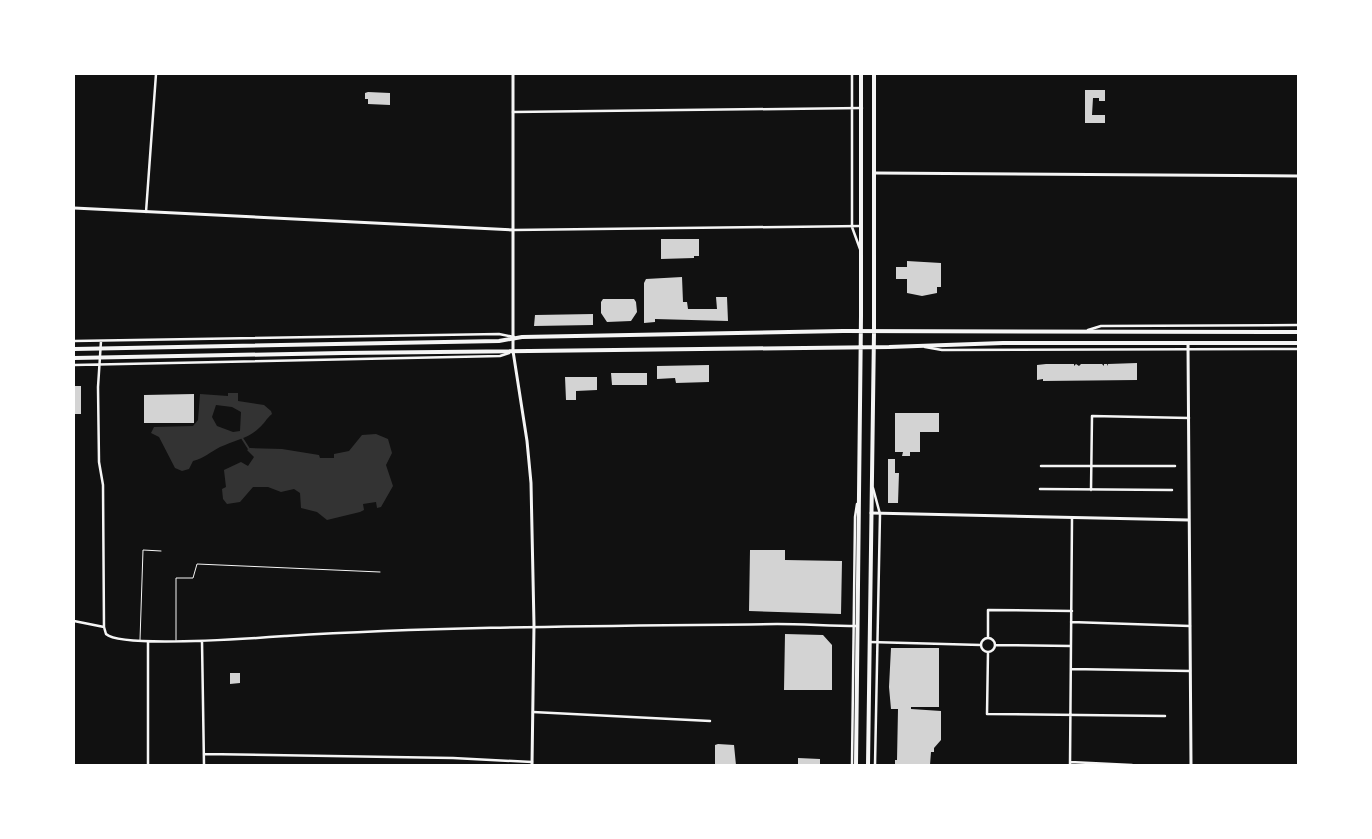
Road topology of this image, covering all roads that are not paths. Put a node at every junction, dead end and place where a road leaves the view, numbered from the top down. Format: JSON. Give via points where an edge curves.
{"nodes":[{"id":1,"x":156,"y":74,"type":"edge"},
{"id":2,"x":513,"y":74,"type":"edge"},
{"id":3,"x":852,"y":74,"type":"edge"},
{"id":4,"x":861,"y":74,"type":"edge"},
{"id":5,"x":874,"y":74,"type":"edge"},
{"id":6,"x":852,"y":108,"type":"junction"},
{"id":7,"x":862,"y":108,"type":"junction"},
{"id":8,"x":514,"y":112,"type":"junction"},
{"id":9,"x":875,"y":173,"type":"junction"},
{"id":10,"x":1298,"y":176,"type":"edge"},
{"id":11,"x":74,"y":208,"type":"edge"},
{"id":12,"x":146,"y":213,"type":"junction"},
{"id":13,"x":862,"y":226,"type":"junction"},
{"id":14,"x":852,"y":227,"type":"junction"},
{"id":15,"x":513,"y":230,"type":"junction"},
{"id":16,"x":862,"y":254,"type":"junction"},
{"id":17,"x":1298,"y":325,"type":"edge"},
{"id":18,"x":861,"y":332,"type":"junction"},
{"id":19,"x":874,"y":332,"type":"junction"},
{"id":20,"x":1082,"y":332,"type":"junction"},
{"id":21,"x":1298,"y":332,"type":"edge"},
{"id":22,"x":514,"y":337,"type":"junction"},
{"id":23,"x":101,"y":341,"type":"junction"},
{"id":24,"x":74,"y":342,"type":"edge"},
{"id":25,"x":1298,"y":343,"type":"edge"},
{"id":26,"x":860,"y":347,"type":"junction"},
{"id":27,"x":874,"y":347,"type":"junction"},
{"id":28,"x":1188,"y":347,"type":"junction"},
{"id":29,"x":74,"y":349,"type":"edge"},
{"id":30,"x":101,"y":349,"type":"junction"},
{"id":31,"x":1298,"y":349,"type":"edge"},
{"id":32,"x":514,"y":351,"type":"junction"},
{"id":33,"x":74,"y":358,"type":"edge"},
{"id":34,"x":102,"y":358,"type":"junction"},
{"id":35,"x":101,"y":365,"type":"junction"},
{"id":36,"x":74,"y":366,"type":"edge"},
{"id":37,"x":1189,"y":418,"type":"junction"},
{"id":38,"x":1041,"y":466,"type":"dead end"},
{"id":39,"x":1090,"y":466,"type":"junction"},
{"id":40,"x":1175,"y":466,"type":"dead end"},
{"id":41,"x":871,"y":481,"type":"junction"},
{"id":42,"x":1040,"y":489,"type":"dead end"},
{"id":43,"x":1091,"y":490,"type":"junction"},
{"id":44,"x":1172,"y":490,"type":"dead end"},
{"id":45,"x":871,"y":513,"type":"junction"},
{"id":46,"x":880,"y":514,"type":"junction"},
{"id":47,"x":1072,"y":518,"type":"junction"},
{"id":48,"x":1189,"y":520,"type":"junction"},
{"id":49,"x":161,"y":551,"type":"dead end"},
{"id":50,"x":380,"y":572,"type":"dead end"},
{"id":51,"x":1072,"y":611,"type":"junction"},
{"id":52,"x":74,"y":621,"type":"edge"},
{"id":53,"x":1071,"y":622,"type":"junction"},
{"id":54,"x":534,"y":625,"type":"junction"},
{"id":55,"x":856,"y":626,"type":"junction"},
{"id":56,"x":1190,"y":626,"type":"junction"},
{"id":57,"x":104,"y":627,"type":"junction"},
{"id":58,"x":988,"y":638,"type":"junction"},
{"id":59,"x":176,"y":640,"type":"junction"},
{"id":60,"x":202,"y":640,"type":"junction"},
{"id":61,"x":140,"y":641,"type":"junction"},
{"id":62,"x":148,"y":641,"type":"junction"},
{"id":63,"x":869,"y":642,"type":"junction"},
{"id":64,"x":876,"y":643,"type":"junction"},
{"id":65,"x":981,"y":644,"type":"junction"},
{"id":66,"x":995,"y":645,"type":"junction"},
{"id":67,"x":1071,"y":646,"type":"junction"},
{"id":68,"x":988,"y":652,"type":"junction"},
{"id":69,"x":1071,"y":669,"type":"junction"},
{"id":70,"x":1190,"y":670,"type":"junction"},
{"id":71,"x":533,"y":712,"type":"junction"},
{"id":72,"x":1070,"y":715,"type":"junction"},
{"id":73,"x":1165,"y":716,"type":"dead end"},
{"id":74,"x":710,"y":721,"type":"dead end"},
{"id":75,"x":204,"y":754,"type":"junction"},
{"id":76,"x":532,"y":764,"type":"edge"},
{"id":77,"x":1070,"y":764,"type":"edge"},
{"id":78,"x":148,"y":765,"type":"edge"},
{"id":79,"x":204,"y":765,"type":"edge"},
{"id":80,"x":854,"y":765,"type":"edge"},
{"id":81,"x":868,"y":765,"type":"edge"},
{"id":82,"x":875,"y":765,"type":"edge"},
{"id":83,"x":1132,"y":765,"type":"edge"},
{"id":84,"x":1191,"y":765,"type":"edge"}],
"edges":[{"from":1,"to":12,"type":"street"},
{"from":2,"to":8,"type":"street"},
{"from":3,"to":6,"type":"street"},
{"from":4,"to":7,"type":"main road"},
{"from":5,"to":9,"type":"main road"},
{"from":6,"to":7,"type":"street"},
{"from":6,"to":8,"type":"street"},
{"from":6,"to":14,"type":"street"},
{"from":7,"to":13,"type":"main road"},
{"from":8,"to":15,"type":"street"},
{"from":9,"to":10,"type":"street"},
{"from":9,"to":19,"type":"main road"},
{"from":11,"to":12,"type":"street"},
{"from":12,"to":15,"type":"street"},
{"from":13,"to":14,"type":"street"},
{"from":13,"to":16,"type":"main road"},
{"from":14,"to":15,"type":"street"},
{"from":14,"to":16,"type":"street"},
{"from":15,"to":22,"type":"street"},
{"from":16,"to":18,"type":"main road"},
{"from":17,"to":20,"type":"street","via":[[1100,326]]},
{"from":18,"to":19,"type":"main road"},
{"from":18,"to":22,"type":"main road"},
{"from":18,"to":26,"type":"main road"},
{"from":19,"to":20,"type":"main road"},
{"from":19,"to":27,"type":"main road"},
{"from":20,"to":21,"type":"main road"},
{"from":22,"to":23,"type":"street","via":[[499,334]]},
{"from":22,"to":30,"type":"main road","via":[[498,341]]},
{"from":22,"to":32,"type":"street"},
{"from":23,"to":24,"type":"street"},
{"from":23,"to":30,"type":"street"},
{"from":25,"to":28,"type":"main road"},
{"from":26,"to":27,"type":"main road"},
{"from":26,"to":32,"type":"main road"},
{"from":26,"to":55,"type":"main road"},
{"from":27,"to":28,"type":"main road","via":[[1003,343]]},
{"from":27,"to":41,"type":"main road"},
{"from":28,"to":31,"type":"street"},
{"from":28,"to":37,"type":"street"},
{"from":29,"to":30,"type":"main road"},
{"from":30,"to":34,"type":"street"},
{"from":32,"to":34,"type":"main road"},
{"from":32,"to":35,"type":"street","via":[[500,356]]},
{"from":32,"to":54,"type":"street","via":[[529,458]]},
{"from":33,"to":34,"type":"main road"},
{"from":34,"to":35,"type":"street"},
{"from":35,"to":36,"type":"street"},
{"from":35,"to":57,"type":"street","via":[[98,387],[99,462],[103,485]]},
{"from":37,"to":39,"type":"street","via":[[1092,416]]},
{"from":37,"to":48,"type":"street"},
{"from":38,"to":39,"type":"street"},
{"from":39,"to":40,"type":"street"},
{"from":39,"to":43,"type":"street"},
{"from":41,"to":45,"type":"main road"},
{"from":41,"to":46,"type":"street"},
{"from":42,"to":43,"type":"street"},
{"from":43,"to":44,"type":"street"},
{"from":45,"to":46,"type":"street"},
{"from":45,"to":63,"type":"main road"},
{"from":46,"to":47,"type":"street"},
{"from":46,"to":64,"type":"street"},
{"from":47,"to":48,"type":"street"},
{"from":47,"to":51,"type":"street"},
{"from":48,"to":56,"type":"street"},
{"from":49,"to":61,"type":"lane","via":[[143,550]]},
{"from":50,"to":59,"type":"lane","via":[[197,564],[193,578],[176,578]]},
{"from":51,"to":53,"type":"street"},
{"from":51,"to":58,"type":"street","via":[[988,610]]},
{"from":52,"to":57,"type":"street"},
{"from":53,"to":56,"type":"street"},
{"from":53,"to":67,"type":"street"},
{"from":54,"to":55,"type":"street"},
{"from":54,"to":60,"type":"street"},
{"from":54,"to":71,"type":"street"},
{"from":55,"to":80,"type":"main road"},
{"from":56,"to":70,"type":"street"},
{"from":57,"to":61,"type":"street","via":[[106,634],[113,638]]},
{"from":58,"to":65,"type":"street"},
{"from":58,"to":66,"type":"street"},
{"from":59,"to":60,"type":"street"},
{"from":59,"to":62,"type":"street"},
{"from":60,"to":75,"type":"street"},
{"from":61,"to":62,"type":"street"},
{"from":62,"to":78,"type":"street"},
{"from":63,"to":64,"type":"street"},
{"from":63,"to":81,"type":"main road"},
{"from":64,"to":65,"type":"street"},
{"from":64,"to":82,"type":"street"},
{"from":65,"to":68,"type":"street","via":[[982,650]]},
{"from":66,"to":67,"type":"street"},
{"from":66,"to":68,"type":"street"},
{"from":67,"to":69,"type":"street"},
{"from":68,"to":72,"type":"street","via":[[987,714]]},
{"from":69,"to":70,"type":"street"},
{"from":69,"to":72,"type":"street"},
{"from":70,"to":84,"type":"street"},
{"from":71,"to":74,"type":"street"},
{"from":71,"to":76,"type":"street"},
{"from":72,"to":73,"type":"street"},
{"from":72,"to":77,"type":"street"},
{"from":75,"to":76,"type":"street","via":[[453,758]]},
{"from":75,"to":79,"type":"street"},
{"from":77,"to":83,"type":"street"}]}
